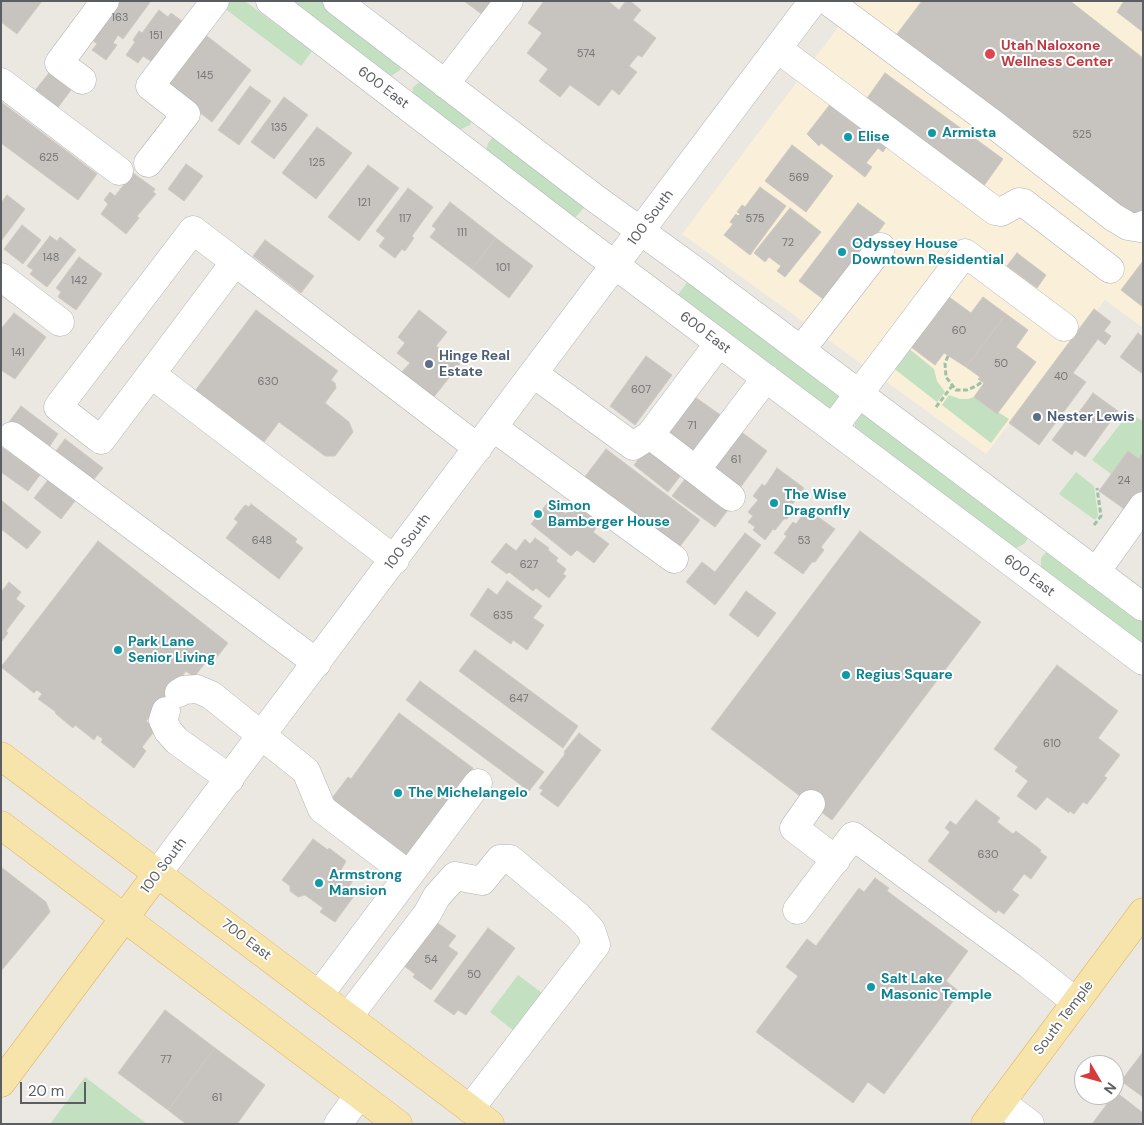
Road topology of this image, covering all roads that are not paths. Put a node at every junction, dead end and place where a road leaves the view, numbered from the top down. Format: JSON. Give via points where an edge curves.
{"nodes":[{"id":1,"x":105,"y":1,"type":"edge"},
{"id":2,"x":214,"y":1,"type":"edge"},
{"id":3,"x":270,"y":1,"type":"edge"},
{"id":4,"x":337,"y":1,"type":"edge"},
{"id":5,"x":509,"y":1,"type":"edge"},
{"id":6,"x":813,"y":1,"type":"edge"},
{"id":7,"x":828,"y":1,"type":"edge"},
{"id":8,"x":778,"y":48,"type":"junction"},
{"id":9,"x":420,"y":64,"type":"junction"},
{"id":10,"x":82,"y":80,"type":"dead end"},
{"id":11,"x":1,"y":82,"type":"edge"},
{"id":12,"x":445,"y":84,"type":"junction"},
{"id":13,"x":395,"y":97,"type":"junction"},
{"id":14,"x":492,"y":119,"type":"junction"},
{"id":15,"x":467,"y":152,"type":"junction"},
{"id":16,"x":148,"y":163,"type":"dead end"},
{"id":17,"x":118,"y":171,"type":"dead end"},
{"id":18,"x":1143,"y":225,"type":"edge"},
{"id":19,"x":641,"y":231,"type":"junction"},
{"id":20,"x":881,"y":247,"type":"dead end"},
{"id":21,"x":236,"y":262,"type":"junction"},
{"id":22,"x":615,"y":265,"type":"junction"},
{"id":23,"x":1110,"y":268,"type":"dead end"},
{"id":24,"x":1,"y":277,"type":"edge"},
{"id":25,"x":60,"y":322,"type":"dead end"},
{"id":26,"x":1064,"y":327,"type":"dead end"},
{"id":27,"x":719,"y":343,"type":"junction"},
{"id":28,"x":801,"y":350,"type":"junction"},
{"id":29,"x":151,"y":374,"type":"junction"},
{"id":30,"x":534,"y":374,"type":"junction"},
{"id":31,"x":766,"y":378,"type":"junction"},
{"id":32,"x":859,"y":393,"type":"junction"},
{"id":33,"x":833,"y":428,"type":"junction"},
{"id":34,"x":650,"y":435,"type":"junction"},
{"id":35,"x":12,"y":436,"type":"dead end"},
{"id":36,"x":486,"y":438,"type":"junction"},
{"id":37,"x":696,"y":470,"type":"junction"},
{"id":38,"x":731,"y":497,"type":"dead end"},
{"id":39,"x":1143,"y":506,"type":"edge"},
{"id":40,"x":1047,"y":535,"type":"junction"},
{"id":41,"x":674,"y":559,"type":"dead end"},
{"id":42,"x":395,"y":560,"type":"junction"},
{"id":43,"x":1021,"y":570,"type":"junction"},
{"id":44,"x":1096,"y":572,"type":"junction"},
{"id":45,"x":1143,"y":607,"type":"edge"},
{"id":46,"x":1143,"y":661,"type":"edge"},
{"id":47,"x":317,"y":664,"type":"junction"},
{"id":48,"x":262,"y":736,"type":"junction"},
{"id":49,"x":1,"y":756,"type":"edge"},
{"id":50,"x":230,"y":779,"type":"junction"},
{"id":51,"x":478,"y":783,"type":"dead end"},
{"id":52,"x":811,"y":804,"type":"dead end"},
{"id":53,"x":1,"y":825,"type":"edge"},
{"id":54,"x":836,"y":860,"type":"junction"},
{"id":55,"x":157,"y":874,"type":"junction"},
{"id":56,"x":409,"y":875,"type":"junction"},
{"id":57,"x":797,"y":910,"type":"dead end"},
{"id":58,"x":126,"y":917,"type":"junction"},
{"id":59,"x":1138,"y":928,"type":"edge"},
{"id":60,"x":319,"y":995,"type":"junction"},
{"id":61,"x":1076,"y":1002,"type":"junction"},
{"id":62,"x":348,"y":1017,"type":"junction"},
{"id":63,"x":1,"y":1083,"type":"edge"},
{"id":64,"x":360,"y":1094,"type":"junction"},
{"id":65,"x":1001,"y":1102,"type":"junction"},
{"id":66,"x":480,"y":1116,"type":"edge"},
{"id":67,"x":338,"y":1124,"type":"edge"},
{"id":68,"x":398,"y":1124,"type":"edge"},
{"id":69,"x":985,"y":1124,"type":"edge"},
{"id":70,"x":1030,"y":1124,"type":"edge"}],
"edges":[{"from":1,"to":10,"type":"street","via":[[59,63]]},
{"from":2,"to":16,"type":"street","via":[[150,86],[186,114]]},
{"from":3,"to":13,"type":"street","name":"600 East"},
{"from":4,"to":9,"type":"street"},
{"from":5,"to":12,"type":"street"},
{"from":6,"to":8,"type":"street","name":"100 South"},
{"from":7,"to":18,"type":"street","via":[[1113,217],[1128,226],[1140,228]]},
{"from":8,"to":19,"type":"street","name":"100 South"},
{"from":8,"to":23,"type":"street","via":[[995,211],[1001,212],[1019,202],[1024,203]]},
{"from":9,"to":12,"type":"street"},
{"from":9,"to":13,"type":"street"},
{"from":11,"to":17,"type":"street"},
{"from":12,"to":14,"type":"street"},
{"from":13,"to":15,"type":"street","name":"600 East"},
{"from":14,"to":15,"type":"street"},
{"from":14,"to":19,"type":"street"},
{"from":15,"to":22,"type":"street","name":"600 East"},
{"from":19,"to":22,"type":"street","name":"100 South"},
{"from":19,"to":28,"type":"street"},
{"from":20,"to":28,"type":"street"},
{"from":21,"to":29,"type":"street"},
{"from":21,"to":29,"type":"street","via":[[193,230],[58,408],[101,440]]},
{"from":21,"to":36,"type":"street"},
{"from":22,"to":27,"type":"street","name":"600 East"},
{"from":22,"to":30,"type":"street","name":"100 South"},
{"from":24,"to":25,"type":"street"},
{"from":26,"to":32,"type":"street","via":[[965,254]]},
{"from":27,"to":31,"type":"street","name":"600 East"},
{"from":27,"to":34,"type":"street"},
{"from":28,"to":32,"type":"street"},
{"from":29,"to":42,"type":"street"},
{"from":30,"to":34,"type":"street","via":[[633,446]]},
{"from":30,"to":36,"type":"street","name":"100 South"},
{"from":31,"to":33,"type":"street","name":"600 East"},
{"from":31,"to":37,"type":"street"},
{"from":32,"to":33,"type":"street"},
{"from":32,"to":40,"type":"street"},
{"from":33,"to":43,"type":"street","name":"600 East"},
{"from":34,"to":37,"type":"street"},
{"from":35,"to":47,"type":"street"},
{"from":36,"to":41,"type":"street"},
{"from":36,"to":42,"type":"street","name":"100 South"},
{"from":37,"to":38,"type":"street"},
{"from":39,"to":44,"type":"street"},
{"from":40,"to":43,"type":"street"},
{"from":40,"to":44,"type":"street"},
{"from":42,"to":47,"type":"street","name":"100 South"},
{"from":43,"to":46,"type":"street","name":"600 East"},
{"from":44,"to":45,"type":"street"},
{"from":47,"to":48,"type":"street","name":"100 South"},
{"from":48,"to":50,"type":"street","name":"100 South"},
{"from":48,"to":50,"type":"street","via":[[211,695],[197,689],[184,690],[173,702],[163,720],[168,731]]},
{"from":48,"to":56,"type":"street","via":[[306,772],[322,809]]},
{"from":49,"to":55,"type":"main road","name":"700 East"},
{"from":50,"to":55,"type":"street","name":"100 South"},
{"from":51,"to":56,"type":"street"},
{"from":52,"to":54,"type":"street","via":[[794,828]]},
{"from":53,"to":58,"type":"main road"},
{"from":54,"to":57,"type":"street"},
{"from":54,"to":61,"type":"street","via":[[853,836]]},
{"from":55,"to":58,"type":"main road","name":"100 South"},
{"from":55,"to":60,"type":"main road","name":"700 East"},
{"from":56,"to":60,"type":"street"},
{"from":58,"to":63,"type":"main road","name":"100 South"},
{"from":58,"to":64,"type":"main road"},
{"from":59,"to":61,"type":"main road","name":"South Temple"},
{"from":60,"to":62,"type":"main road","name":"700 East"},
{"from":61,"to":65,"type":"main road","name":"South Temple"},
{"from":62,"to":66,"type":"main road","name":"700 East"},
{"from":62,"to":66,"type":"street","via":[[455,876],[482,881],[500,859],[510,859],[578,916],[591,930],[596,945]]},
{"from":64,"to":67,"type":"street"},
{"from":64,"to":68,"type":"main road"},
{"from":65,"to":69,"type":"main road","name":"South Temple"},
{"from":65,"to":70,"type":"street"}]}
